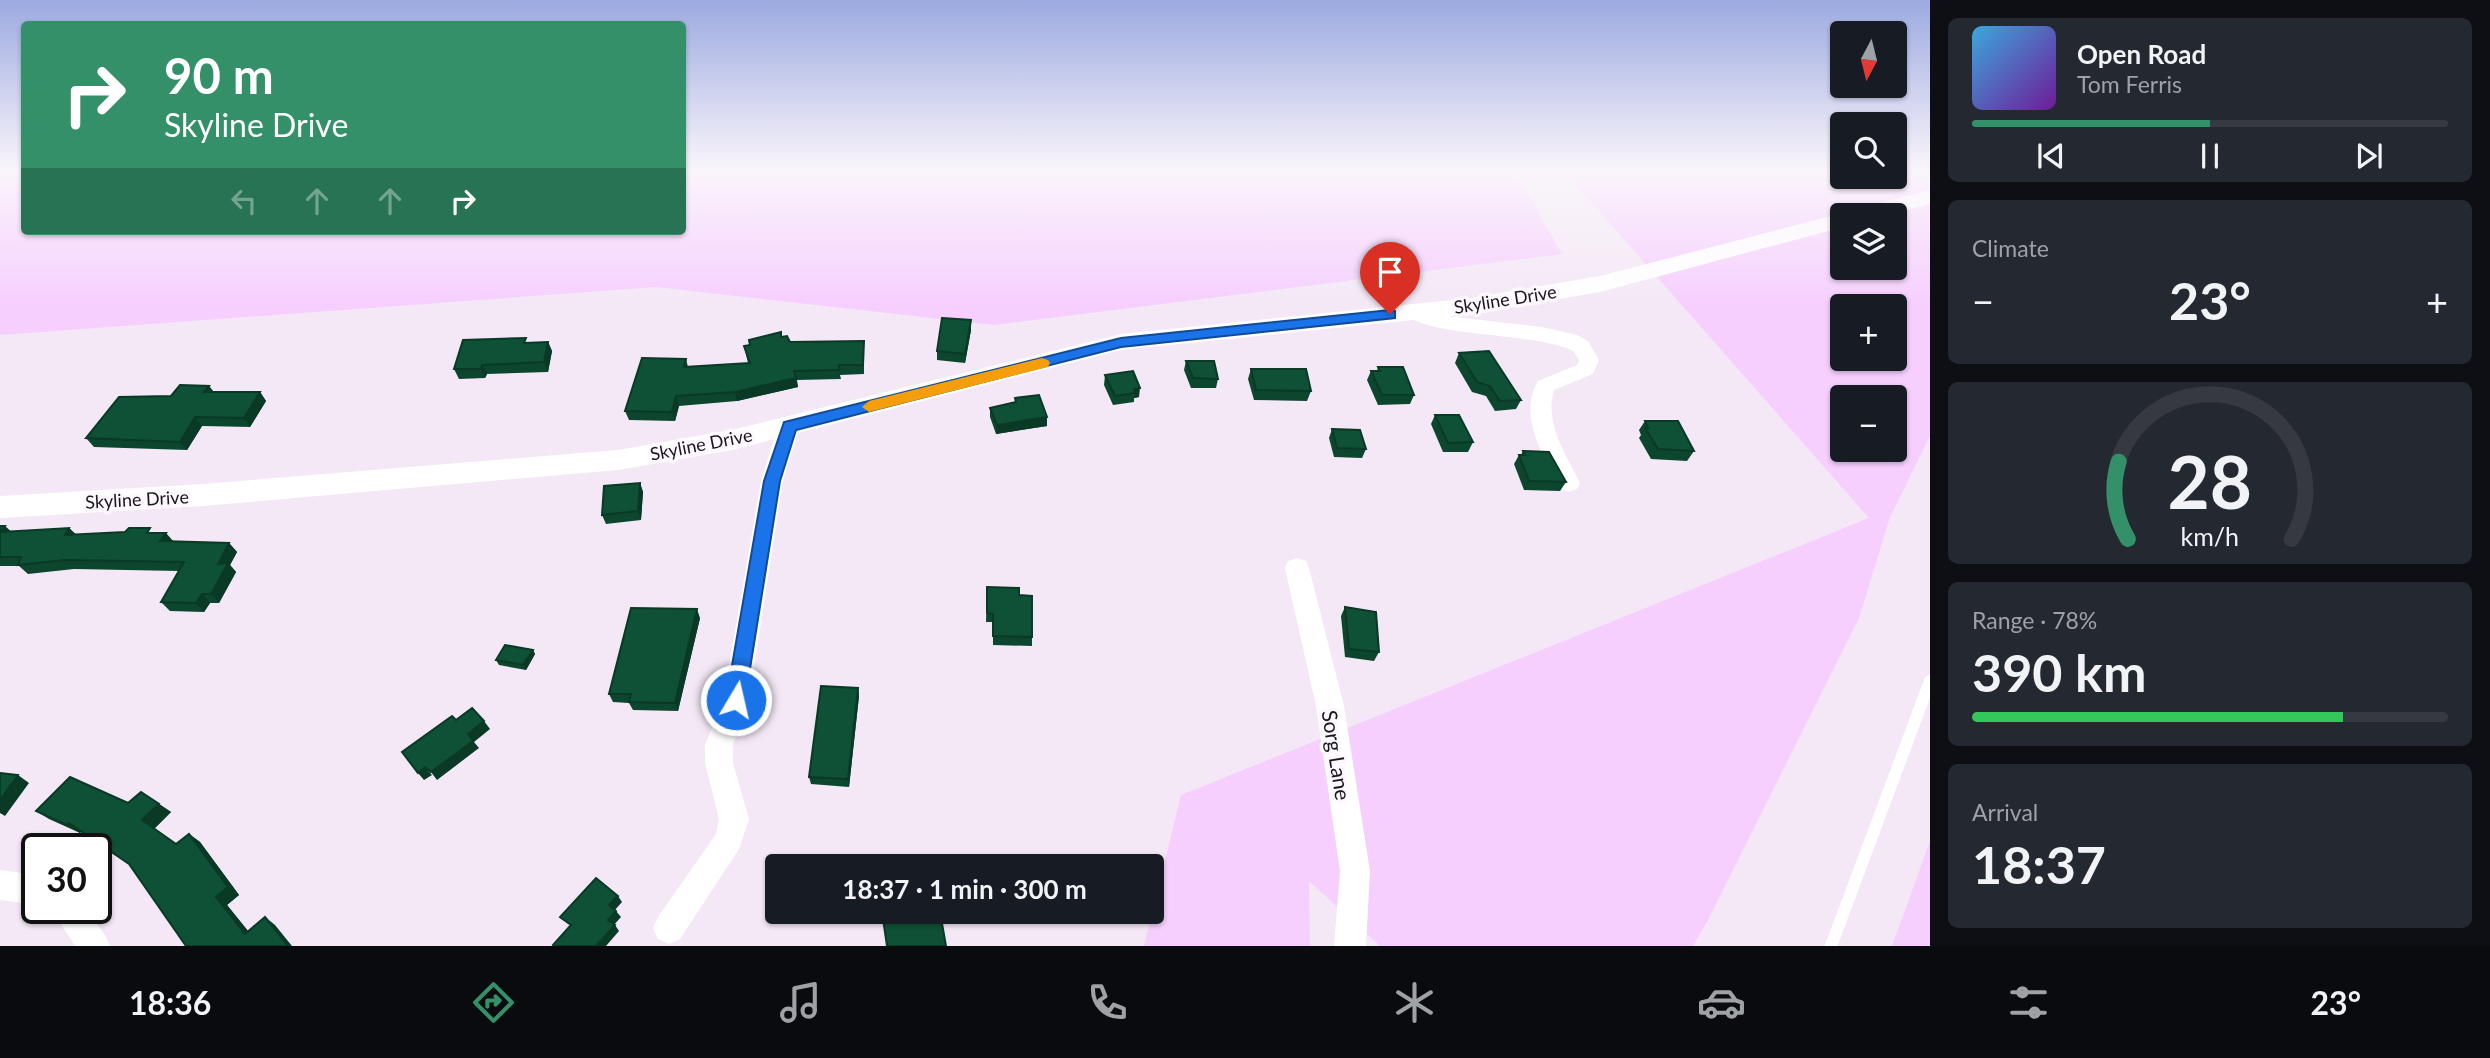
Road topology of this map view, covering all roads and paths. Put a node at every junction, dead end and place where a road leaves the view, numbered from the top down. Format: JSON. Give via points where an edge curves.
{"nodes":[{"id":1,"x":1830,"y":223,"type":"edge"},
{"id":2,"x":1414,"y":312,"type":"junction"},
{"id":3,"x":789,"y":426,"type":"junction"},
{"id":4,"x":1569,"y":483,"type":"edge"},
{"id":5,"x":0,"y":507,"type":"edge"},
{"id":6,"x":1297,"y":568,"type":"dead end"},
{"id":7,"x":1930,"y":681,"type":"edge"},
{"id":8,"x":0,"y":885,"type":"edge"},
{"id":9,"x":21,"y":888,"type":"edge"},
{"id":10,"x":78,"y":924,"type":"edge"},
{"id":11,"x":668,"y":928,"type":"dead end"},
{"id":12,"x":94,"y":946,"type":"edge"},
{"id":13,"x":1349,"y":946,"type":"edge"},
{"id":14,"x":1831,"y":946,"type":"edge"}],
"edges":[{"from":1,"to":2,"type":"street","name":"Skyline Drive","via":[[1600,284]]},
{"from":2,"to":3,"type":"street","name":"Skyline Drive","via":[[1121,342]]},
{"from":2,"to":4,"type":"street","via":[[1444,322],[1542,334],[1581,346],[1589,360],[1586,369],[1545,386],[1539,400],[1540,423]]},
{"from":3,"to":5,"type":"street","name":"Skyline Drive","via":[[618,460]]},
{"from":3,"to":11,"type":"street","via":[[772,481],[736,700],[719,745],[719,763],[734,819],[729,839],[713,866]]},
{"from":6,"to":13,"type":"street","name":"Sorg Lane","via":[[1330,705],[1355,872]]},
{"from":7,"to":14,"type":"lane"},
{"from":8,"to":9,"type":"street"},
{"from":10,"to":12,"type":"street"}]}
